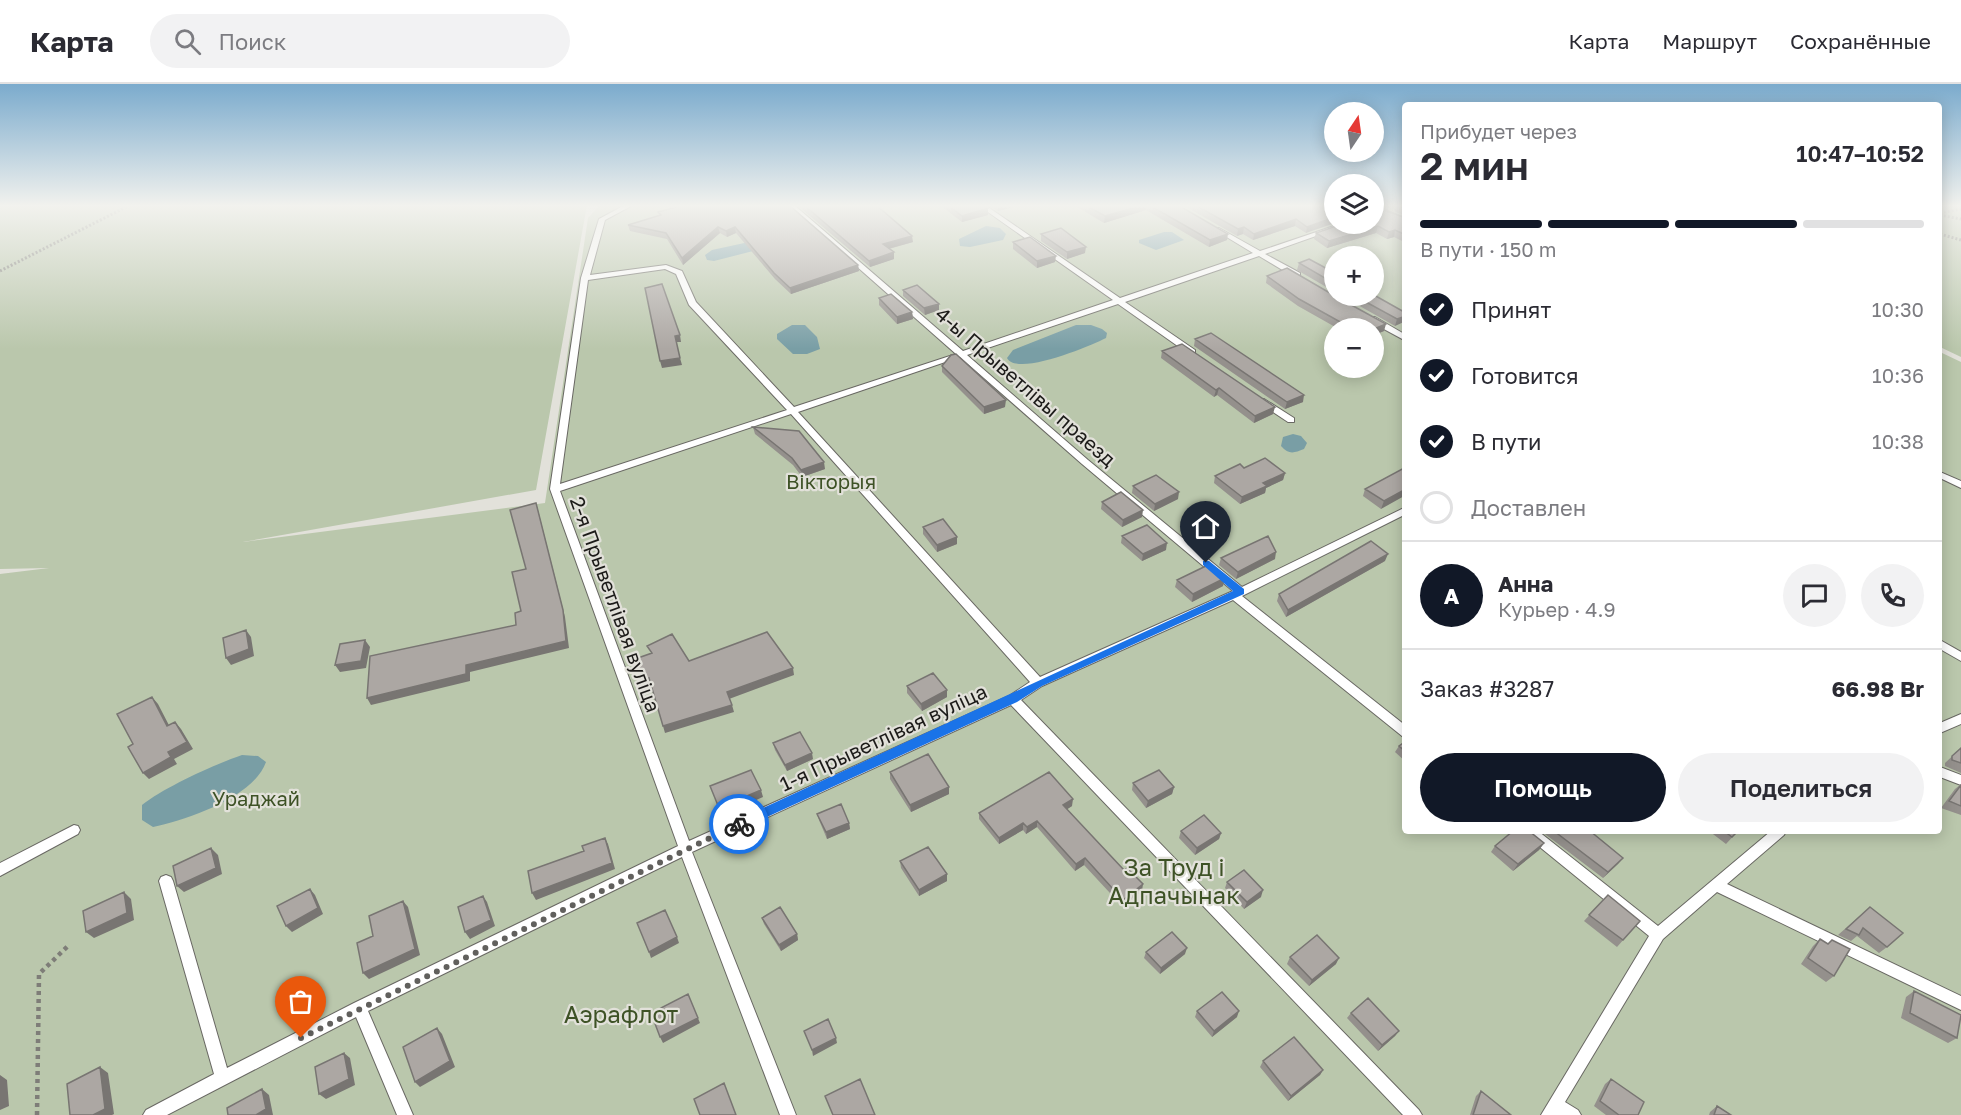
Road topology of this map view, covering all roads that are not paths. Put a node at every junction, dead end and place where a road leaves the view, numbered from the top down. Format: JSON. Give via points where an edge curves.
{"nodes":[{"id":1,"x":592,"y":253,"type":"edge"},
{"id":2,"x":846,"y":253,"type":"edge"},
{"id":3,"x":1049,"y":253,"type":"edge"},
{"id":4,"x":1259,"y":253,"type":"joint"},
{"id":5,"x":585,"y":278,"type":"junction"},
{"id":6,"x":1308,"y":282,"type":"edge"},
{"id":7,"x":1116,"y":300,"type":"junction"},
{"id":8,"x":1366,"y":316,"type":"edge"},
{"id":9,"x":1402,"y":337,"type":"edge"},
{"id":10,"x":964,"y":354,"type":"junction"},
{"id":11,"x":1203,"y":360,"type":"edge"},
{"id":12,"x":1252,"y":393,"type":"edge"},
{"id":13,"x":793,"y":411,"type":"junction"},
{"id":14,"x":1291,"y":420,"type":"dead end"},
{"id":15,"x":1942,"y":476,"type":"edge"},
{"id":16,"x":1961,"y":485,"type":"edge"},
{"id":17,"x":555,"y":489,"type":"junction"},
{"id":18,"x":1402,"y":512,"type":"edge"},
{"id":19,"x":1237,"y":594,"type":"junction"},
{"id":20,"x":1942,"y":645,"type":"edge"},
{"id":21,"x":1961,"y":657,"type":"edge"},
{"id":22,"x":1038,"y":683,"type":"junction"},
{"id":23,"x":1013,"y":699,"type":"junction"},
{"id":24,"x":1961,"y":719,"type":"edge"},
{"id":25,"x":1942,"y":727,"type":"edge"},
{"id":26,"x":1402,"y":730,"type":"edge"},
{"id":27,"x":1942,"y":773,"type":"edge"},
{"id":28,"x":1961,"y":780,"type":"edge"},
{"id":29,"x":74,"y":830,"type":"dead end"},
{"id":30,"x":1533,"y":834,"type":"edge"},
{"id":31,"x":1776,"y":834,"type":"edge"},
{"id":32,"x":685,"y":849,"type":"junction"},
{"id":33,"x":0,"y":870,"type":"edge"},
{"id":34,"x":166,"y":881,"type":"dead end"},
{"id":35,"x":1714,"y":885,"type":"junction"},
{"id":36,"x":1658,"y":934,"type":"junction"},
{"id":37,"x":1961,"y":1003,"type":"edge"},
{"id":38,"x":359,"y":1008,"type":"junction"},
{"id":39,"x":223,"y":1078,"type":"junction"},
{"id":40,"x":1552,"y":1110,"type":"edge"},
{"id":41,"x":152,"y":1115,"type":"edge"},
{"id":42,"x":405,"y":1115,"type":"edge"},
{"id":43,"x":788,"y":1115,"type":"edge"},
{"id":44,"x":1414,"y":1115,"type":"edge"},
{"id":45,"x":1573,"y":1115,"type":"edge"}],
"edges":[{"from":1,"to":5,"type":"lane","name":"2-я Прыветлівая вуліца"},
{"from":2,"to":10,"type":"lane","name":"4-ы Прыветлівы праезд"},
{"from":3,"to":7,"type":"lane"},
{"from":4,"to":6,"type":"lane"},
{"from":4,"to":7,"type":"lane"},
{"from":5,"to":13,"type":"lane","via":[[666,267],[679,273],[692,303]]},
{"from":5,"to":17,"type":"lane","name":"2-я Прыветлівая вуліца"},
{"from":7,"to":10,"type":"lane"},
{"from":7,"to":11,"type":"lane"},
{"from":8,"to":9,"type":"lane"},
{"from":10,"to":13,"type":"lane"},
{"from":10,"to":19,"type":"lane","name":"4-ы Прыветлівы праезд"},
{"from":12,"to":14,"type":"lane"},
{"from":13,"to":17,"type":"lane"},
{"from":13,"to":22,"type":"lane"},
{"from":15,"to":16,"type":"lane"},
{"from":17,"to":32,"type":"lane","name":"2-я Прыветлівая вуліца"},
{"from":18,"to":19,"type":"lane","name":"1-я Прыветлівая вуліца"},
{"from":19,"to":22,"type":"lane","name":"1-я Прыветлівая вуліца"},
{"from":19,"to":26,"type":"lane","name":"4-ы Прыветлівы праезд"},
{"from":20,"to":21,"type":"lane"},
{"from":22,"to":23,"type":"lane","name":"1-я Прыветлівая вуліца"},
{"from":23,"to":32,"type":"lane","name":"1-я Прыветлівая вуліца"},
{"from":23,"to":44,"type":"lane"},
{"from":24,"to":25,"type":"lane"},
{"from":27,"to":28,"type":"lane"},
{"from":29,"to":33,"type":"lane"},
{"from":30,"to":36,"type":"lane"},
{"from":31,"to":35,"type":"lane"},
{"from":32,"to":38,"type":"lane","name":"1-я Прыветлівая вуліца"},
{"from":32,"to":43,"type":"lane","name":"2-я Прыветлівая вуліца"},
{"from":34,"to":39,"type":"lane"},
{"from":35,"to":36,"type":"lane"},
{"from":35,"to":37,"type":"lane"},
{"from":36,"to":40,"type":"lane"},
{"from":38,"to":39,"type":"lane","name":"1-я Прыветлівая вуліца"},
{"from":38,"to":42,"type":"lane"},
{"from":39,"to":41,"type":"lane","name":"1-я Прыветлівая вуліца"},
{"from":40,"to":45,"type":"lane"}]}
